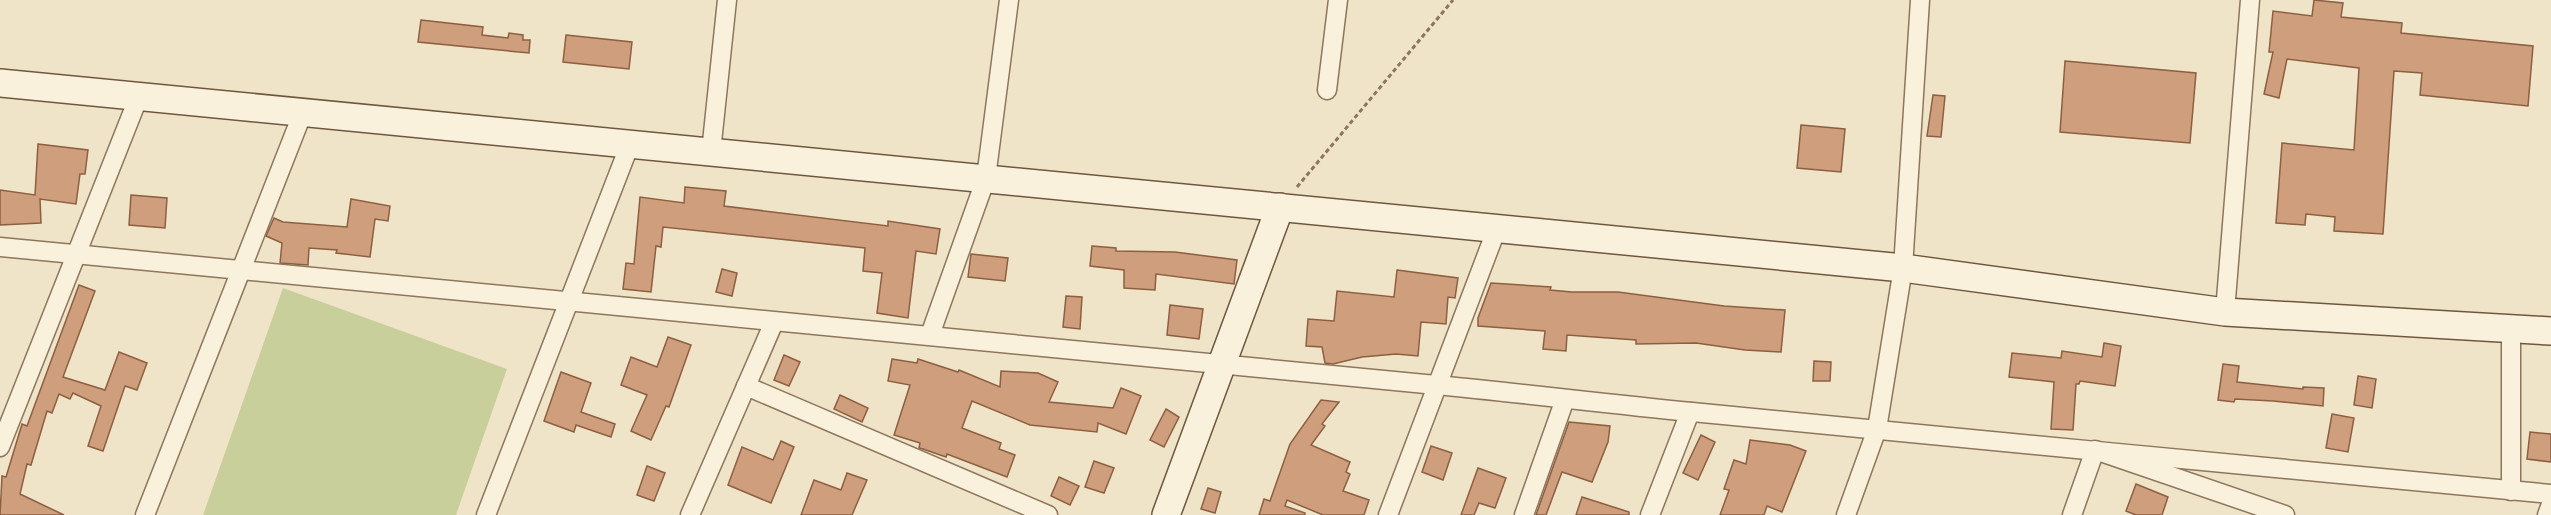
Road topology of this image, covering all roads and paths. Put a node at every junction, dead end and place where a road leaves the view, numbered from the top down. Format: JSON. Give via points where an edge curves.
{"nodes":[{"id":1,"x":727,"y":0,"type":"edge"},
{"id":2,"x":1009,"y":0,"type":"edge"},
{"id":3,"x":1338,"y":0,"type":"edge"},
{"id":4,"x":1453,"y":0,"type":"edge"},
{"id":5,"x":1920,"y":0,"type":"edge"},
{"id":6,"x":2250,"y":0,"type":"edge"},
{"id":7,"x":0,"y":82,"type":"edge"},
{"id":8,"x":1327,"y":90,"type":"dead end"},
{"id":9,"x":139,"y":96,"type":"junction"},
{"id":10,"x":303,"y":112,"type":"junction"},
{"id":11,"x":630,"y":144,"type":"junction"},
{"id":12,"x":711,"y":152,"type":"junction"},
{"id":13,"x":986,"y":178,"type":"junction"},
{"id":14,"x":1280,"y":207,"type":"junction"},
{"id":15,"x":1497,"y":228,"type":"junction"},
{"id":16,"x":0,"y":247,"type":"edge"},
{"id":17,"x":75,"y":254,"type":"junction"},
{"id":18,"x":1903,"y":268,"type":"junction"},
{"id":19,"x":239,"y":270,"type":"junction"},
{"id":20,"x":567,"y":302,"type":"junction"},
{"id":21,"x":2224,"y":312,"type":"junction"},
{"id":22,"x":774,"y":322,"type":"junction"},
{"id":23,"x":2511,"y":327,"type":"junction"},
{"id":24,"x":2551,"y":331,"type":"edge"},
{"id":25,"x":930,"y":335,"type":"junction"},
{"id":26,"x":1222,"y":365,"type":"junction"},
{"id":27,"x":1439,"y":385,"type":"junction"},
{"id":28,"x":746,"y":386,"type":"junction"},
{"id":29,"x":1565,"y":399,"type":"junction"},
{"id":30,"x":1690,"y":412,"type":"junction"},
{"id":31,"x":1877,"y":429,"type":"junction"},
{"id":32,"x":0,"y":447,"type":"edge"},
{"id":33,"x":2095,"y":450,"type":"junction"},
{"id":34,"x":2511,"y":490,"type":"junction"},
{"id":35,"x":2551,"y":494,"type":"edge"},
{"id":36,"x":2551,"y":504,"type":"edge"},
{"id":37,"x":493,"y":513,"type":"edge"},
{"id":38,"x":145,"y":515,"type":"edge"},
{"id":39,"x":690,"y":515,"type":"edge"},
{"id":40,"x":1048,"y":515,"type":"edge"},
{"id":41,"x":1166,"y":515,"type":"edge"},
{"id":42,"x":1388,"y":515,"type":"edge"},
{"id":43,"x":1524,"y":515,"type":"edge"},
{"id":44,"x":1650,"y":515,"type":"edge"},
{"id":45,"x":1846,"y":515,"type":"edge"},
{"id":46,"x":2072,"y":515,"type":"edge"},
{"id":47,"x":2286,"y":515,"type":"edge"},
{"id":48,"x":2547,"y":515,"type":"edge"}],
"edges":[{"from":1,"to":12,"type":"street"},
{"from":2,"to":13,"type":"street"},
{"from":3,"to":8,"type":"street"},
{"from":4,"to":14,"type":"path"},
{"from":5,"to":18,"type":"street"},
{"from":6,"to":21,"type":"street"},
{"from":7,"to":9,"type":"street"},
{"from":9,"to":10,"type":"street"},
{"from":9,"to":17,"type":"street"},
{"from":10,"to":11,"type":"street"},
{"from":10,"to":19,"type":"street"},
{"from":11,"to":12,"type":"street"},
{"from":11,"to":20,"type":"street"},
{"from":12,"to":13,"type":"street"},
{"from":13,"to":14,"type":"street"},
{"from":13,"to":25,"type":"street"},
{"from":14,"to":15,"type":"street"},
{"from":14,"to":26,"type":"street"},
{"from":15,"to":18,"type":"street"},
{"from":15,"to":27,"type":"street"},
{"from":16,"to":17,"type":"street"},
{"from":17,"to":19,"type":"street"},
{"from":17,"to":32,"type":"street"},
{"from":18,"to":21,"type":"street"},
{"from":18,"to":31,"type":"street"},
{"from":19,"to":20,"type":"street"},
{"from":19,"to":38,"type":"street"},
{"from":20,"to":22,"type":"street"},
{"from":20,"to":37,"type":"street"},
{"from":21,"to":23,"type":"street"},
{"from":22,"to":25,"type":"street"},
{"from":22,"to":28,"type":"street"},
{"from":23,"to":24,"type":"street"},
{"from":23,"to":34,"type":"street"},
{"from":25,"to":26,"type":"street"},
{"from":26,"to":27,"type":"street"},
{"from":26,"to":41,"type":"street"},
{"from":27,"to":29,"type":"street"},
{"from":27,"to":42,"type":"street"},
{"from":28,"to":39,"type":"street"},
{"from":28,"to":40,"type":"street"},
{"from":29,"to":30,"type":"street"},
{"from":29,"to":43,"type":"street"},
{"from":30,"to":31,"type":"street"},
{"from":30,"to":44,"type":"street"},
{"from":31,"to":33,"type":"street"},
{"from":31,"to":45,"type":"street"},
{"from":33,"to":34,"type":"street"},
{"from":33,"to":46,"type":"street"},
{"from":33,"to":47,"type":"street"},
{"from":34,"to":35,"type":"street"},
{"from":36,"to":48,"type":"street"}]}
